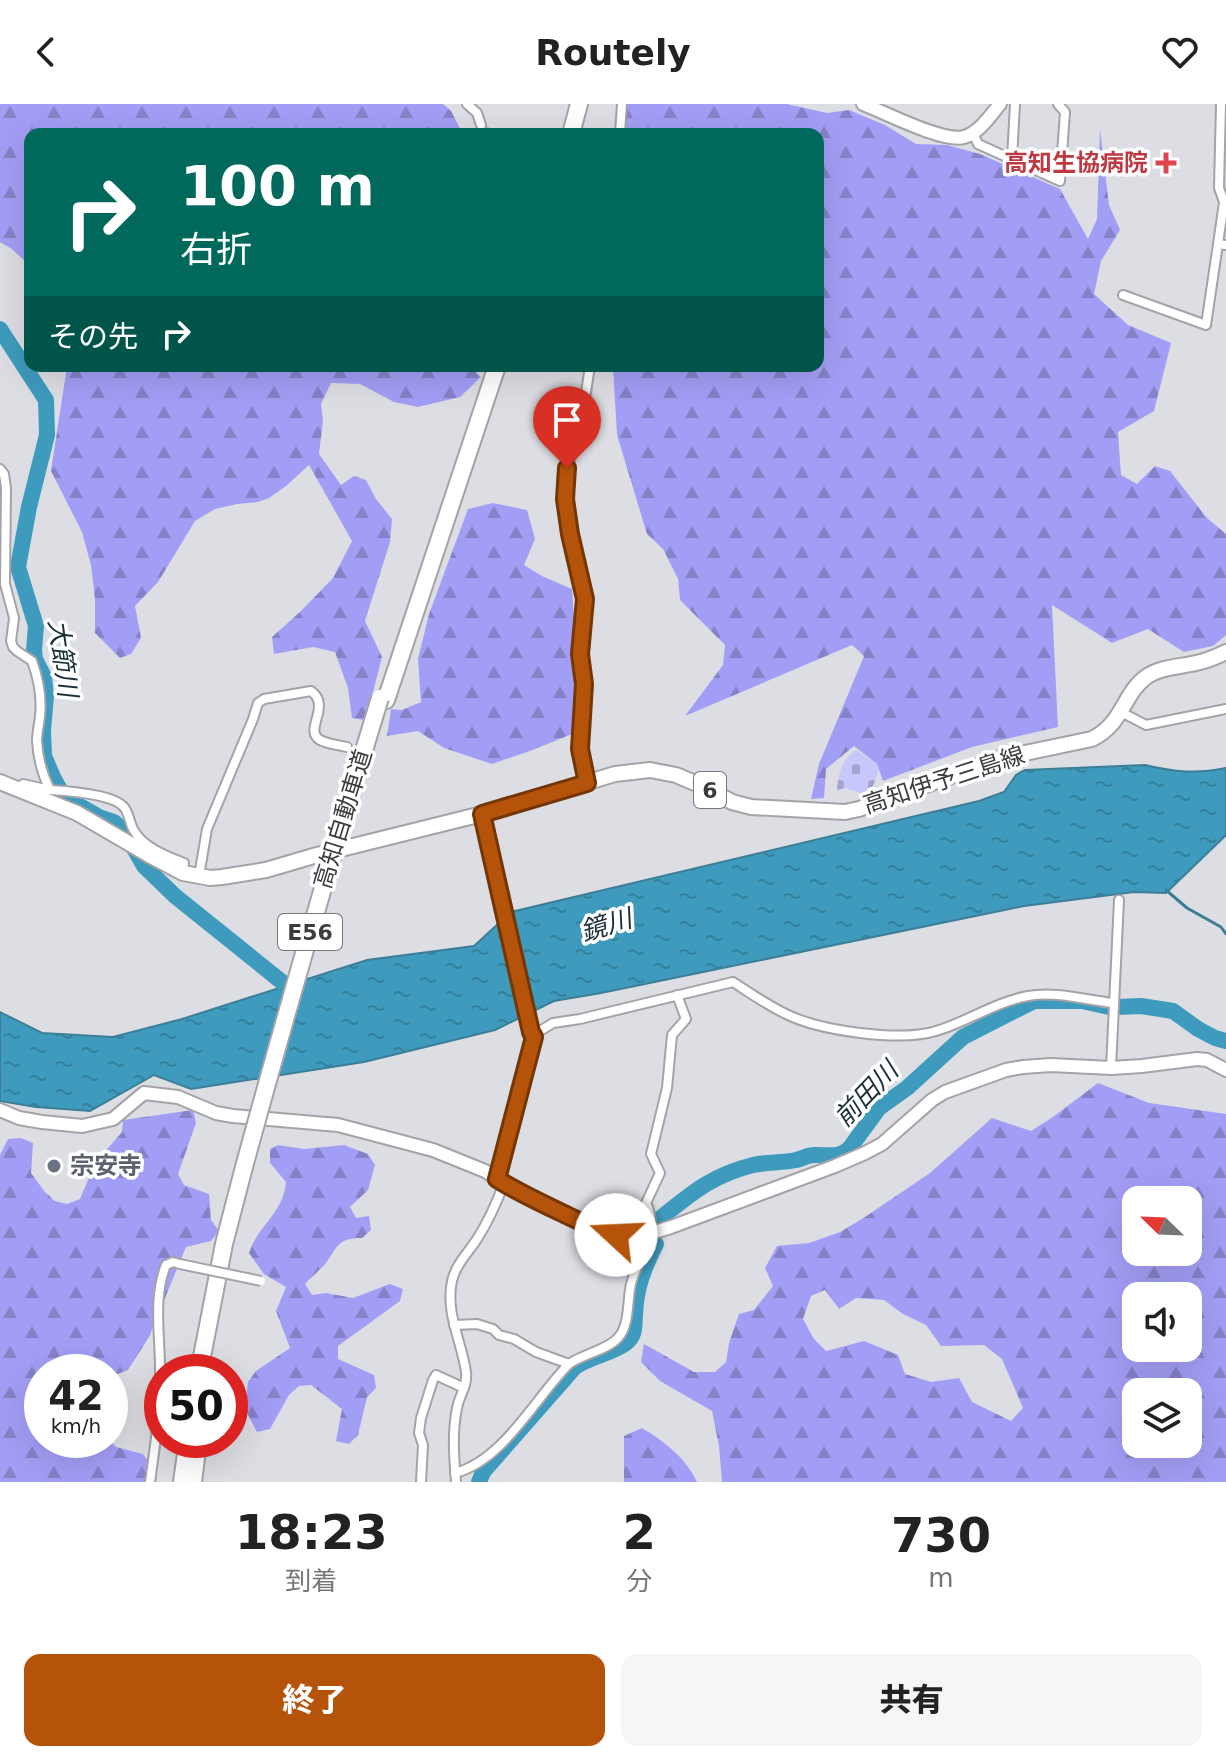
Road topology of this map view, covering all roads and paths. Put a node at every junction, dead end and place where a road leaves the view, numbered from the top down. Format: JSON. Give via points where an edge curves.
{"nodes":[{"id":1,"x":467,"y":104,"type":"edge"},
{"id":2,"x":571,"y":104,"type":"edge"},
{"id":3,"x":579,"y":104,"type":"edge"},
{"id":4,"x":622,"y":104,"type":"edge"},
{"id":5,"x":865,"y":104,"type":"edge"},
{"id":6,"x":1000,"y":104,"type":"edge"},
{"id":7,"x":1015,"y":104,"type":"edge"},
{"id":8,"x":1058,"y":104,"type":"edge"},
{"id":9,"x":1221,"y":104,"type":"edge"},
{"id":10,"x":478,"y":108,"type":"edge"},
{"id":11,"x":481,"y":125,"type":"tunnel mouth"},
{"id":12,"x":565,"y":128,"type":"edge"},
{"id":13,"x":573,"y":128,"type":"edge"},
{"id":14,"x":620,"y":128,"type":"edge"},
{"id":15,"x":973,"y":133,"type":"junction"},
{"id":16,"x":1012,"y":159,"type":"junction"},
{"id":17,"x":1222,"y":245,"type":"edge"},
{"id":18,"x":1123,"y":295,"type":"dead end"},
{"id":19,"x":488,"y":372,"type":"edge"},
{"id":20,"x":495,"y":372,"type":"edge"},
{"id":21,"x":590,"y":372,"type":"edge"},
{"id":22,"x":0,"y":469,"type":"edge"},
{"id":23,"x":1226,"y":652,"type":"edge"},
{"id":24,"x":383,"y":699,"type":"junction"},
{"id":25,"x":1226,"y":709,"type":"edge"},
{"id":26,"x":1121,"y":712,"type":"junction"},
{"id":27,"x":347,"y":747,"type":"dead end"},
{"id":28,"x":0,"y":782,"type":"edge"},
{"id":29,"x":587,"y":783,"type":"junction"},
{"id":30,"x":19,"y":789,"type":"junction"},
{"id":31,"x":52,"y":790,"type":"junction"},
{"id":32,"x":482,"y":814,"type":"junction"},
{"id":33,"x":183,"y":873,"type":"junction"},
{"id":34,"x":199,"y":876,"type":"junction"},
{"id":35,"x":1119,"y":900,"type":"dead end"},
{"id":36,"x":677,"y":995,"type":"junction"},
{"id":37,"x":1113,"y":1003,"type":"junction"},
{"id":38,"x":532,"y":1034,"type":"junction"},
{"id":39,"x":1111,"y":1068,"type":"junction"},
{"id":40,"x":1226,"y":1070,"type":"edge"},
{"id":41,"x":0,"y":1110,"type":"edge"},
{"id":42,"x":248,"y":1168,"type":"junction"},
{"id":43,"x":500,"y":1181,"type":"junction"},
{"id":44,"x":650,"y":1234,"type":"junction"},
{"id":45,"x":261,"y":1281,"type":"dead end"},
{"id":46,"x":454,"y":1325,"type":"junction"},
{"id":47,"x":203,"y":1354,"type":"edge"},
{"id":48,"x":209,"y":1354,"type":"edge"},
{"id":49,"x":569,"y":1364,"type":"junction"},
{"id":50,"x":464,"y":1388,"type":"junction"},
{"id":51,"x":185,"y":1458,"type":"edge"},
{"id":52,"x":196,"y":1458,"type":"edge"},
{"id":53,"x":456,"y":1477,"type":"edge"},
{"id":54,"x":150,"y":1482,"type":"edge"},
{"id":55,"x":182,"y":1482,"type":"edge"},
{"id":56,"x":193,"y":1482,"type":"edge"},
{"id":57,"x":421,"y":1482,"type":"edge"}],
"edges":[{"from":1,"to":10,"type":"street"},
{"from":2,"to":12,"type":"highway"},
{"from":3,"to":13,"type":"highway"},
{"from":4,"to":14,"type":"street"},
{"from":5,"to":15,"type":"main road","via":[[945,137]]},
{"from":6,"to":15,"type":"main road"},
{"from":7,"to":16,"type":"street"},
{"from":8,"to":16,"type":"street","via":[[1065,112],[1060,181]]},
{"from":9,"to":17,"type":"street"},
{"from":10,"to":11,"type":"street"},
{"from":15,"to":16,"type":"street","via":[[978,144]]},
{"from":17,"to":18,"type":"street","via":[[1206,325]]},
{"from":19,"to":24,"type":"highway","name":"高知自動車道","number":"E56","via":[[428,545]]},
{"from":20,"to":24,"type":"highway","number":"E56"},
{"from":21,"to":29,"type":"street","via":[[567,468],[565,499],[585,599],[580,749]]},
{"from":22,"to":31,"type":"street","via":[[6,488],[5,584],[14,618],[11,641],[36,672],[41,702],[38,749]]},
{"from":23,"to":26,"type":"main road","name":"高知伊予三島線","number":"6","via":[[1145,678]]},
{"from":24,"to":42,"type":"highway","name":"高知自動車道","number":"E56","bridge":true,"via":[[298,971]]},
{"from":25,"to":26,"type":"street","via":[[1146,725]]},
{"from":26,"to":29,"type":"main road","name":"高知伊予三島線","number":"6","via":[[1092,739],[1001,758],[845,812],[751,807],[676,775],[650,770]]},
{"from":27,"to":34,"type":"street","via":[[316,736],[320,701],[311,691],[258,703],[207,829]]},
{"from":28,"to":30,"type":"main road","name":"高知伊予三島線","number":"6"},
{"from":29,"to":32,"type":"main road","name":"高知伊予三島線","number":"6"},
{"from":30,"to":31,"type":"street","via":[[23,784]]},
{"from":30,"to":33,"type":"main road","name":"高知伊予三島線","number":"6","via":[[93,822]]},
{"from":31,"to":33,"type":"street","via":[[125,807],[137,835],[184,863]]},
{"from":32,"to":34,"type":"main road","name":"高知伊予三島線","number":"6","via":[[240,876]]},
{"from":32,"to":38,"type":"street"},
{"from":33,"to":34,"type":"main road","name":"高知伊予三島線","number":"6"},
{"from":35,"to":37,"type":"street"},
{"from":36,"to":37,"type":"street","via":[[733,982],[803,1021],[915,1036],[1031,996]]},
{"from":36,"to":38,"type":"street","via":[[553,1023]]},
{"from":36,"to":44,"type":"street","via":[[686,1019],[672,1035],[667,1088],[651,1154],[660,1173],[646,1203],[652,1216]]},
{"from":37,"to":39,"type":"street"},
{"from":38,"to":43,"type":"street"},
{"from":39,"to":40,"type":"main road","via":[[1197,1059]]},
{"from":39,"to":44,"type":"main road","via":[[1023,1067],[954,1087],[865,1153]]},
{"from":41,"to":43,"type":"main road","via":[[19,1118],[82,1126],[113,1119],[144,1093],[178,1097],[216,1113],[338,1125],[433,1150]]},
{"from":42,"to":47,"type":"highway","name":"高知自動車道","number":"E56","via":[[224,1244]]},
{"from":42,"to":48,"type":"highway","name":"高知自動車道","number":"E56"},
{"from":43,"to":44,"type":"main road","via":[[601,1231]]},
{"from":43,"to":46,"type":"street","via":[[489,1219],[452,1282]]},
{"from":44,"to":49,"type":"street","via":[[631,1284],[620,1337]]},
{"from":45,"to":54,"type":"street","bridge":true,"via":[[173,1262],[166,1265],[161,1278],[160,1377]]},
{"from":46,"to":49,"type":"street","via":[[493,1329]]},
{"from":46,"to":50,"type":"street","via":[[467,1374]]},
{"from":49,"to":53,"type":"street","via":[[519,1425],[483,1460]]},
{"from":50,"to":53,"type":"street","via":[[453,1447]]},
{"from":50,"to":57,"type":"street","via":[[436,1375],[433,1380],[419,1433]]},
{"from":51,"to":55,"type":"highway"},
{"from":52,"to":56,"type":"highway"}]}
